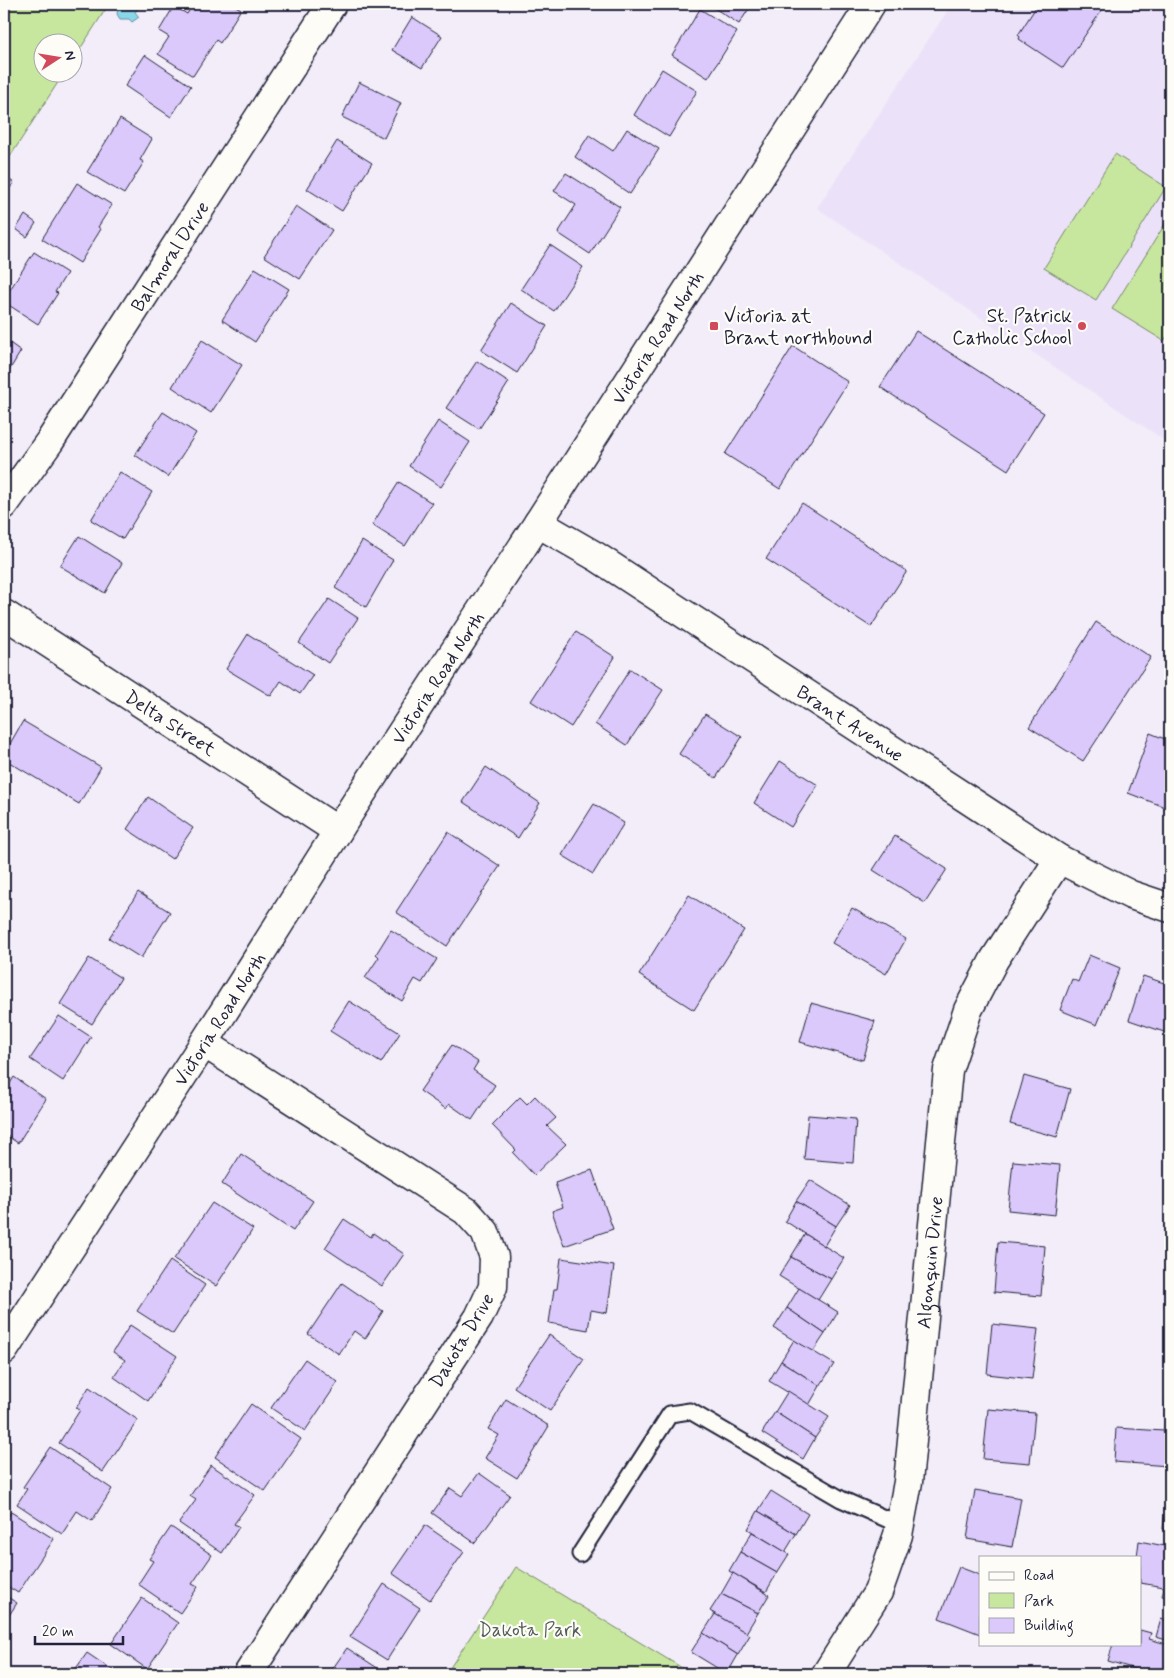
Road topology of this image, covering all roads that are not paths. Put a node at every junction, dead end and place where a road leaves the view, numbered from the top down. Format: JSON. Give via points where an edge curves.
{"nodes":[{"id":1,"x":332,"y":4,"type":"edge"},
{"id":2,"x":872,"y":4,"type":"edge"},
{"id":3,"x":4,"y":505,"type":"edge"},
{"id":4,"x":538,"y":523,"type":"junction"},
{"id":5,"x":4,"y":614,"type":"edge"},
{"id":6,"x":338,"y":830,"type":"junction"},
{"id":7,"x":1059,"y":858,"type":"junction"},
{"id":8,"x":1170,"y":908,"type":"edge"},
{"id":9,"x":204,"y":1043,"type":"junction"},
{"id":10,"x":4,"y":1350,"type":"edge"},
{"id":11,"x":900,"y":1525,"type":"junction"},
{"id":12,"x":580,"y":1554,"type":"dead end"},
{"id":13,"x":248,"y":1674,"type":"edge"},
{"id":14,"x":826,"y":1674,"type":"edge"}],
"edges":[{"from":1,"to":3,"type":"street","name":"Balmoral Drive","via":[[50,441]]},
{"from":2,"to":4,"type":"street","name":"Victoria Road North"},
{"from":4,"to":6,"type":"street","name":"Victoria Road North"},
{"from":4,"to":7,"type":"street","name":"Brant Avenue","via":[[605,562]]},
{"from":5,"to":6,"type":"street","name":"Delta Street"},
{"from":6,"to":9,"type":"street","name":"Victoria Road North"},
{"from":7,"to":8,"type":"street","name":"Brant Avenue","via":[[1131,895]]},
{"from":7,"to":11,"type":"street","name":"Algonquin Drive","via":[[994,960],[968,1010],[948,1070],[908,1482]]},
{"from":9,"to":10,"type":"street","name":"Victoria Road North"},
{"from":9,"to":13,"type":"street","name":"Dakota Drive","via":[[466,1211],[484,1232],[494,1258],[493,1287],[479,1316]]},
{"from":11,"to":12,"type":"lane","via":[[841,1500],[690,1411],[670,1414]]},
{"from":11,"to":14,"type":"street","name":"Algonquin Drive","via":[[878,1592]]}]}
